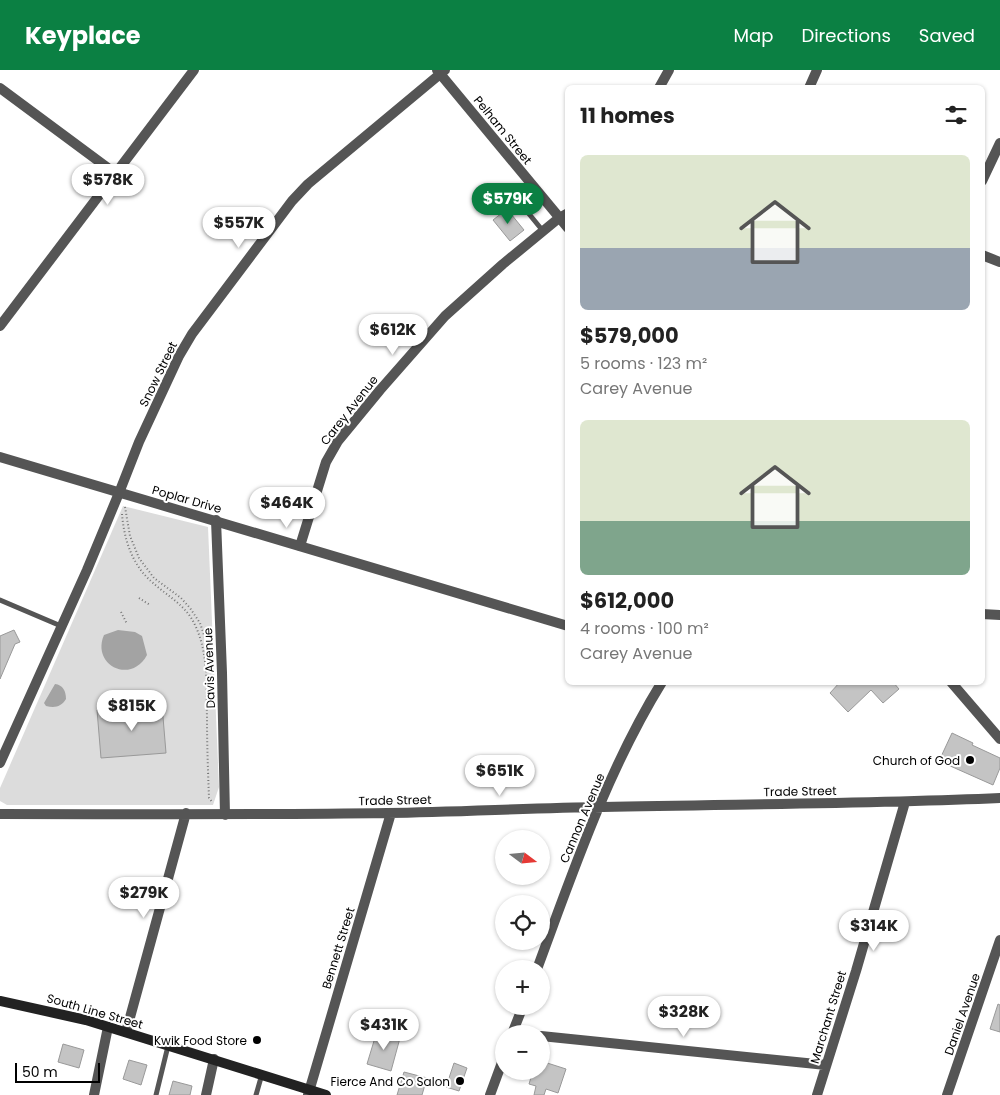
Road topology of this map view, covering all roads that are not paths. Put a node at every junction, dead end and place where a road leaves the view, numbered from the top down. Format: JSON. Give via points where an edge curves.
{"nodes":[{"id":1,"x":194,"y":70,"type":"edge"},
{"id":2,"x":669,"y":70,"type":"edge"},
{"id":3,"x":817,"y":70,"type":"edge"},
{"id":4,"x":441,"y":71,"type":"edge"},
{"id":5,"x":661,"y":85,"type":"edge"},
{"id":6,"x":810,"y":85,"type":"edge"},
{"id":7,"x":0,"y":88,"type":"edge"},
{"id":8,"x":1000,"y":143,"type":"edge"},
{"id":9,"x":116,"y":174,"type":"junction"},
{"id":10,"x":985,"y":175,"type":"edge"},
{"id":11,"x":542,"y":197,"type":"junction"},
{"id":12,"x":516,"y":198,"type":"dead end"},
{"id":13,"x":527,"y":212,"type":"junction"},
{"id":14,"x":563,"y":216,"type":"edge"},
{"id":15,"x":543,"y":231,"type":"junction"},
{"id":16,"x":985,"y":256,"type":"edge"},
{"id":17,"x":1000,"y":262,"type":"edge"},
{"id":18,"x":0,"y":326,"type":"edge"},
{"id":19,"x":0,"y":457,"type":"edge"},
{"id":20,"x":119,"y":493,"type":"junction"},
{"id":21,"x":216,"y":520,"type":"junction"},
{"id":22,"x":300,"y":546,"type":"junction"},
{"id":23,"x":0,"y":600,"type":"edge"},
{"id":24,"x":985,"y":614,"type":"edge"},
{"id":25,"x":1000,"y":615,"type":"edge"},
{"id":26,"x":565,"y":625,"type":"edge"},
{"id":27,"x":61,"y":626,"type":"junction"},
{"id":28,"x":660,"y":685,"type":"edge"},
{"id":29,"x":954,"y":685,"type":"edge"},
{"id":30,"x":1000,"y":739,"type":"edge"},
{"id":31,"x":0,"y":763,"type":"edge"},
{"id":32,"x":1000,"y":798,"type":"edge"},
{"id":33,"x":905,"y":802,"type":"junction"},
{"id":34,"x":599,"y":807,"type":"junction"},
{"id":35,"x":186,"y":813,"type":"junction"},
{"id":36,"x":391,"y":813,"type":"junction"},
{"id":37,"x":0,"y":814,"type":"edge"},
{"id":38,"x":225,"y":815,"type":"junction"},
{"id":39,"x":1000,"y":940,"type":"edge"},
{"id":40,"x":540,"y":960,"type":"edge"},
{"id":41,"x":0,"y":1001,"type":"edge"},
{"id":42,"x":108,"y":1027,"type":"junction"},
{"id":43,"x":126,"y":1032,"type":"junction"},
{"id":44,"x":550,"y":1037,"type":"edge"},
{"id":45,"x":168,"y":1045,"type":"junction"},
{"id":46,"x":214,"y":1059,"type":"junction"},
{"id":47,"x":826,"y":1065,"type":"junction"},
{"id":48,"x":262,"y":1074,"type":"junction"},
{"id":49,"x":497,"y":1080,"type":"edge"},
{"id":50,"x":308,"y":1092,"type":"edge"},
{"id":51,"x":493,"y":1094,"type":"edge"},
{"id":52,"x":94,"y":1095,"type":"edge"},
{"id":53,"x":156,"y":1095,"type":"edge"},
{"id":54,"x":206,"y":1095,"type":"edge"},
{"id":55,"x":256,"y":1095,"type":"edge"},
{"id":56,"x":326,"y":1095,"type":"edge"},
{"id":57,"x":817,"y":1095,"type":"edge"},
{"id":58,"x":946,"y":1095,"type":"edge"}],
"edges":[{"from":1,"to":9,"type":"street"},
{"from":2,"to":5,"type":"street"},
{"from":3,"to":6,"type":"street"},
{"from":4,"to":11,"type":"street","name":"Pelham Street"},
{"from":4,"to":20,"type":"street","name":"Snow Street","via":[[308,184],[213,303],[179,356]]},
{"from":7,"to":9,"type":"street"},
{"from":8,"to":10,"type":"street"},
{"from":9,"to":18,"type":"street"},
{"from":11,"to":13,"type":"lane"},
{"from":11,"to":14,"type":"street","name":"Pelham Street"},
{"from":12,"to":13,"type":"lane"},
{"from":13,"to":15,"type":"lane"},
{"from":14,"to":15,"type":"street","name":"Carey Avenue"},
{"from":15,"to":22,"type":"street","name":"Carey Avenue","via":[[445,316],[338,441],[326,462]]},
{"from":16,"to":17,"type":"street"},
{"from":19,"to":20,"type":"street","name":"Poplar Drive"},
{"from":20,"to":21,"type":"street","name":"Poplar Drive"},
{"from":20,"to":27,"type":"street","name":"Snow Street"},
{"from":21,"to":22,"type":"street","name":"Poplar Drive"},
{"from":21,"to":38,"type":"street","name":"Davis Avenue"},
{"from":22,"to":26,"type":"street","name":"Poplar Drive"},
{"from":23,"to":27,"type":"lane"},
{"from":24,"to":25,"type":"street"},
{"from":27,"to":31,"type":"street","name":"Snow Street"},
{"from":28,"to":34,"type":"street","name":"Cannon Avenue","via":[[642,715]]},
{"from":29,"to":30,"type":"street"},
{"from":32,"to":33,"type":"street","name":"Trade Street"},
{"from":33,"to":34,"type":"street","name":"Trade Street"},
{"from":33,"to":47,"type":"street","name":"Marchant Street"},
{"from":34,"to":36,"type":"street","name":"Trade Street"},
{"from":34,"to":40,"type":"street","name":"Cannon Avenue"},
{"from":35,"to":37,"type":"street","name":"Trade Street"},
{"from":35,"to":38,"type":"street","name":"Trade Street"},
{"from":35,"to":43,"type":"street"},
{"from":36,"to":38,"type":"street","name":"Trade Street"},
{"from":36,"to":50,"type":"street","name":"Bennett Street"},
{"from":39,"to":58,"type":"street","name":"Daniel Avenue"},
{"from":41,"to":42,"type":"main road","name":"South Line Street","via":[[44,1009]]},
{"from":42,"to":43,"type":"main road","name":"South Line Street"},
{"from":42,"to":52,"type":"street"},
{"from":43,"to":45,"type":"main road","name":"South Line Street"},
{"from":44,"to":47,"type":"street"},
{"from":45,"to":46,"type":"main road","name":"South Line Street"},
{"from":45,"to":53,"type":"lane"},
{"from":46,"to":48,"type":"main road","name":"South Line Street"},
{"from":46,"to":54,"type":"street"},
{"from":47,"to":57,"type":"street","name":"Marchant Street"},
{"from":48,"to":50,"type":"main road","name":"South Line Street"},
{"from":48,"to":55,"type":"lane"},
{"from":49,"to":51,"type":"street"},
{"from":50,"to":56,"type":"main road","name":"South Line Street"}]}
